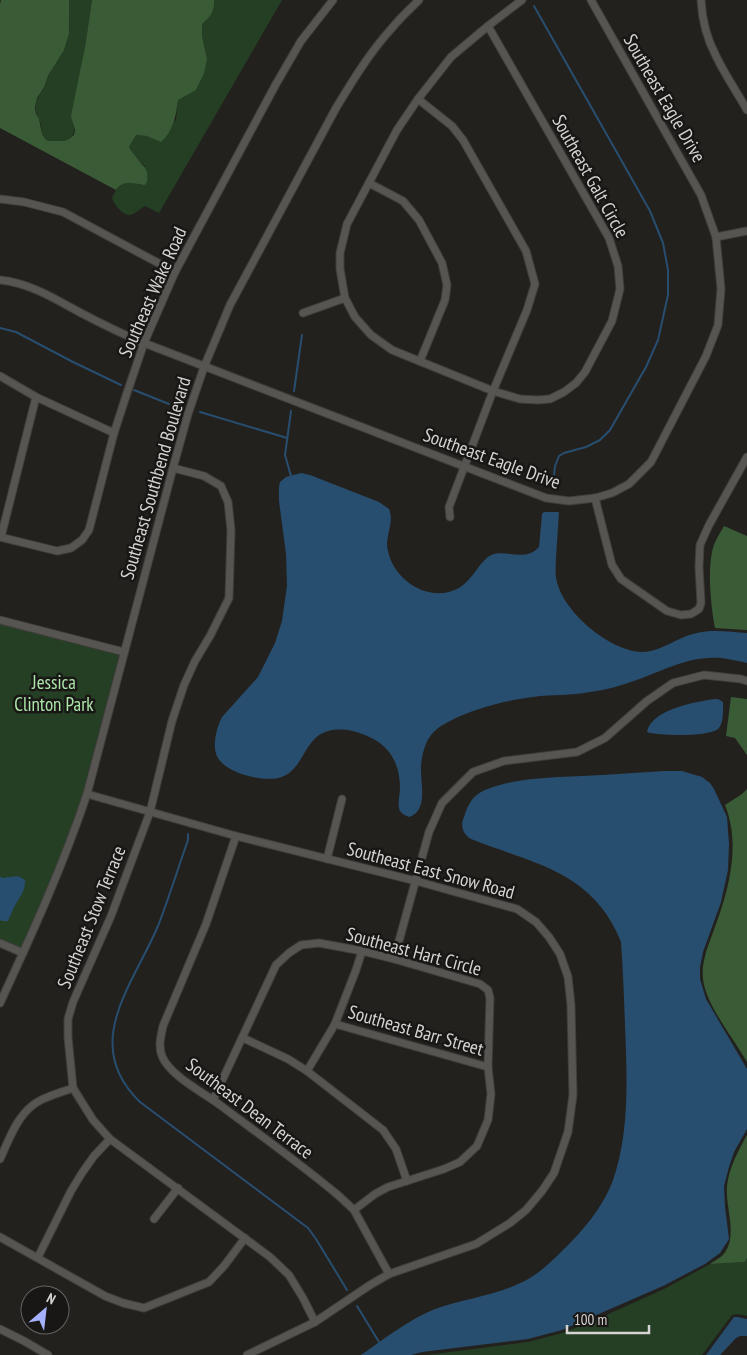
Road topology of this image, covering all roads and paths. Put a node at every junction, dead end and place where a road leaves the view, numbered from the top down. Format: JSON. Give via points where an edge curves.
{"nodes":[{"id":1,"x":332,"y":0,"type":"edge"},
{"id":2,"x":419,"y":0,"type":"edge"},
{"id":3,"x":522,"y":0,"type":"edge"},
{"id":4,"x":591,"y":0,"type":"edge"},
{"id":5,"x":701,"y":0,"type":"edge"},
{"id":6,"x":488,"y":26,"type":"junction"},
{"id":7,"x":418,"y":99,"type":"junction"},
{"id":8,"x":747,"y":110,"type":"edge"},
{"id":9,"x":369,"y":183,"type":"junction"},
{"id":10,"x":0,"y":199,"type":"edge"},
{"id":11,"x":747,"y":230,"type":"edge"},
{"id":12,"x":716,"y":237,"type":"junction"},
{"id":13,"x":175,"y":272,"type":"junction"},
{"id":14,"x":0,"y":280,"type":"edge"},
{"id":15,"x":345,"y":298,"type":"junction"},
{"id":16,"x":303,"y":313,"type":"dead end"},
{"id":17,"x":144,"y":343,"type":"junction"},
{"id":18,"x":420,"y":361,"type":"junction"},
{"id":19,"x":204,"y":367,"type":"junction"},
{"id":20,"x":0,"y":376,"type":"edge"},
{"id":21,"x":493,"y":391,"type":"junction"},
{"id":22,"x":36,"y":397,"type":"junction"},
{"id":23,"x":114,"y":433,"type":"junction"},
{"id":24,"x":747,"y":457,"type":"edge"},
{"id":25,"x":464,"y":466,"type":"junction"},
{"id":26,"x":173,"y":468,"type":"junction"},
{"id":27,"x":595,"y":498,"type":"junction"},
{"id":28,"x":450,"y":517,"type":"dead end"},
{"id":29,"x":0,"y":537,"type":"edge"},
{"id":30,"x":0,"y":620,"type":"edge"},
{"id":31,"x":124,"y":652,"type":"junction"},
{"id":32,"x":747,"y":681,"type":"edge"},
{"id":33,"x":86,"y":794,"type":"junction"},
{"id":34,"x":342,"y":799,"type":"dead end"},
{"id":35,"x":150,"y":812,"type":"junction"},
{"id":36,"x":236,"y":836,"type":"junction"},
{"id":37,"x":327,"y":859,"type":"junction"},
{"id":38,"x":416,"y":881,"type":"junction"},
{"id":39,"x":0,"y":943,"type":"edge"},
{"id":40,"x":362,"y":951,"type":"junction"},
{"id":41,"x":23,"y":953,"type":"junction"},
{"id":42,"x":394,"y":959,"type":"junction"},
{"id":43,"x":0,"y":1003,"type":"edge"},
{"id":44,"x":335,"y":1024,"type":"junction"},
{"id":45,"x":243,"y":1038,"type":"junction"},
{"id":46,"x":488,"y":1067,"type":"junction"},
{"id":47,"x":307,"y":1071,"type":"junction"},
{"id":48,"x":73,"y":1088,"type":"junction"},
{"id":49,"x":213,"y":1100,"type":"junction"},
{"id":50,"x":110,"y":1139,"type":"junction"},
{"id":51,"x":0,"y":1159,"type":"edge"},
{"id":52,"x":407,"y":1181,"type":"junction"},
{"id":53,"x":178,"y":1188,"type":"junction"},
{"id":54,"x":354,"y":1210,"type":"junction"},
{"id":55,"x":154,"y":1219,"type":"dead end"},
{"id":56,"x":0,"y":1237,"type":"edge"},
{"id":57,"x":245,"y":1238,"type":"junction"},
{"id":58,"x":38,"y":1257,"type":"junction"},
{"id":59,"x":389,"y":1274,"type":"junction"},
{"id":60,"x":315,"y":1322,"type":"junction"},
{"id":61,"x":0,"y":1329,"type":"edge"},
{"id":62,"x":48,"y":1355,"type":"edge"},
{"id":63,"x":247,"y":1355,"type":"edge"}],
"edges":[{"from":1,"to":13,"type":"street","name":"Southeast Wake Road","via":[[276,84]]},
{"from":2,"to":19,"type":"street","name":"Southeast Southbend Boulevard","via":[[374,49],[336,108],[230,305]]},
{"from":3,"to":6,"type":"street","name":"Southeast Galt Circle"},
{"from":4,"to":12,"type":"street","name":"Southeast Eagle Drive","via":[[701,195]]},
{"from":5,"to":8,"type":"street","via":[[715,56]]},
{"from":6,"to":7,"type":"street","name":"Southeast Galt Circle","via":[[451,57]]},
{"from":6,"to":21,"type":"street","name":"Southeast Galt Circle","via":[[609,238],[618,266],[620,289],[612,321],[576,383],[550,399],[520,399]]},
{"from":7,"to":9,"type":"street","name":"Southeast Galt Circle","via":[[397,130]]},
{"from":7,"to":21,"type":"street","via":[[452,126],[463,140],[526,252],[535,284]]},
{"from":9,"to":15,"type":"street","name":"Southeast Galt Circle","via":[[342,240],[340,269]]},
{"from":9,"to":18,"type":"street","via":[[403,202],[419,220],[442,263],[447,285],[445,300]]},
{"from":10,"to":13,"type":"street","via":[[63,212]]},
{"from":11,"to":12,"type":"street"},
{"from":12,"to":27,"type":"street","name":"Southeast Eagle Drive","via":[[721,289],[718,325],[706,356],[651,462],[629,484]]},
{"from":13,"to":17,"type":"street","name":"Southeast Wake Road"},
{"from":14,"to":17,"type":"street","name":"Southeast Eagle Drive","via":[[30,286]]},
{"from":15,"to":16,"type":"street"},
{"from":15,"to":18,"type":"street","name":"Southeast Galt Circle","via":[[355,317],[371,335],[392,350]]},
{"from":17,"to":19,"type":"street","name":"Southeast Eagle Drive"},
{"from":17,"to":23,"type":"street","name":"Southeast Wake Road"},
{"from":18,"to":21,"type":"street","name":"Southeast Galt Circle"},
{"from":19,"to":25,"type":"street","name":"Southeast Eagle Drive"},
{"from":19,"to":26,"type":"street","name":"Southeast Southbend Boulevard"},
{"from":20,"to":22,"type":"street"},
{"from":21,"to":25,"type":"street"},
{"from":22,"to":23,"type":"street"},
{"from":22,"to":29,"type":"street"},
{"from":23,"to":29,"type":"street","name":"Southeast Wake Road","via":[[89,530],[82,540],[71,548],[57,551]]},
{"from":24,"to":27,"type":"street","via":[[700,545],[701,603],[699,609],[690,614],[667,611],[621,580],[612,565]]},
{"from":25,"to":27,"type":"street","name":"Southeast Eagle Drive","via":[[546,498],[569,501]]},
{"from":25,"to":28,"type":"street","via":[[449,507]]},
{"from":26,"to":31,"type":"street","name":"Southeast Southbend Boulevard"},
{"from":26,"to":35,"type":"street","name":"Southeast Stow Terrace","via":[[204,476],[221,486],[228,502],[231,530],[229,598],[184,685]]},
{"from":30,"to":31,"type":"street"},
{"from":31,"to":33,"type":"street","name":"Southeast Southbend Boulevard"},
{"from":32,"to":38,"type":"street","via":[[704,675],[673,683],[605,738],[577,752],[504,761],[473,772],[442,803],[429,832]]},
{"from":33,"to":35,"type":"street","name":"Southeast East Snow Road"},
{"from":33,"to":41,"type":"street","name":"Southeast Southbend Boulevard","via":[[72,837]]},
{"from":34,"to":37,"type":"street"},
{"from":35,"to":36,"type":"street","name":"Southeast East Snow Road"},
{"from":35,"to":48,"type":"street","name":"Southeast Stow Terrace","via":[[111,916],[73,1002],[68,1020]]},
{"from":36,"to":37,"type":"street","name":"Southeast East Snow Road"},
{"from":36,"to":49,"type":"street","name":"Southeast Dean Terrace","via":[[206,924],[163,1026],[159,1043],[162,1057],[171,1069]]},
{"from":37,"to":38,"type":"street","name":"Southeast East Snow Road"},
{"from":38,"to":42,"type":"street"},
{"from":38,"to":59,"type":"street","name":"Southeast East Snow Road","via":[[517,909],[536,922],[549,937],[560,954],[568,977],[573,1095],[568,1132],[554,1172],[526,1210],[476,1244]]},
{"from":39,"to":41,"type":"street"},
{"from":40,"to":42,"type":"street","name":"Southeast Hart Circle"},
{"from":40,"to":44,"type":"street"},
{"from":40,"to":45,"type":"street","name":"Southeast Hart Circle","via":[[319,943],[302,945],[289,952],[276,965]]},
{"from":41,"to":43,"type":"street","name":"Southeast Southbend Boulevard"},
{"from":42,"to":46,"type":"street","name":"Southeast Hart Circle","via":[[480,984],[488,990]]},
{"from":44,"to":46,"type":"street","name":"Southeast Barr Street"},
{"from":44,"to":47,"type":"street"},
{"from":45,"to":47,"type":"street"},
{"from":45,"to":49,"type":"street","name":"Southeast Hart Circle"},
{"from":46,"to":52,"type":"street","name":"Southeast Hart Circle","via":[[491,1094],[488,1120],[477,1146],[460,1162]]},
{"from":47,"to":52,"type":"street","via":[[383,1130],[396,1149]]},
{"from":48,"to":50,"type":"street","name":"Southeast Stow Terrace","via":[[93,1120]]},
{"from":48,"to":51,"type":"street","via":[[34,1104],[20,1118]]},
{"from":49,"to":54,"type":"street","name":"Southeast Dean Terrace"},
{"from":50,"to":53,"type":"street","name":"Southeast Stow Terrace"},
{"from":50,"to":58,"type":"street","via":[[82,1172]]},
{"from":52,"to":54,"type":"street","name":"Southeast Hart Circle","via":[[374,1194]]},
{"from":53,"to":55,"type":"street"},
{"from":53,"to":57,"type":"street","name":"Southeast Stow Terrace"},
{"from":54,"to":59,"type":"street","name":"Southeast Dean Terrace"},
{"from":56,"to":58,"type":"street"},
{"from":57,"to":58,"type":"street","via":[[209,1282],[144,1308],[105,1296]]},
{"from":57,"to":60,"type":"street","name":"Southeast Stow Terrace","via":[[289,1274]]},
{"from":59,"to":60,"type":"street","name":"Southeast East Snow Road"},
{"from":60,"to":63,"type":"street","name":"Southeast East Snow Road"},
{"from":61,"to":62,"type":"street"}]}
